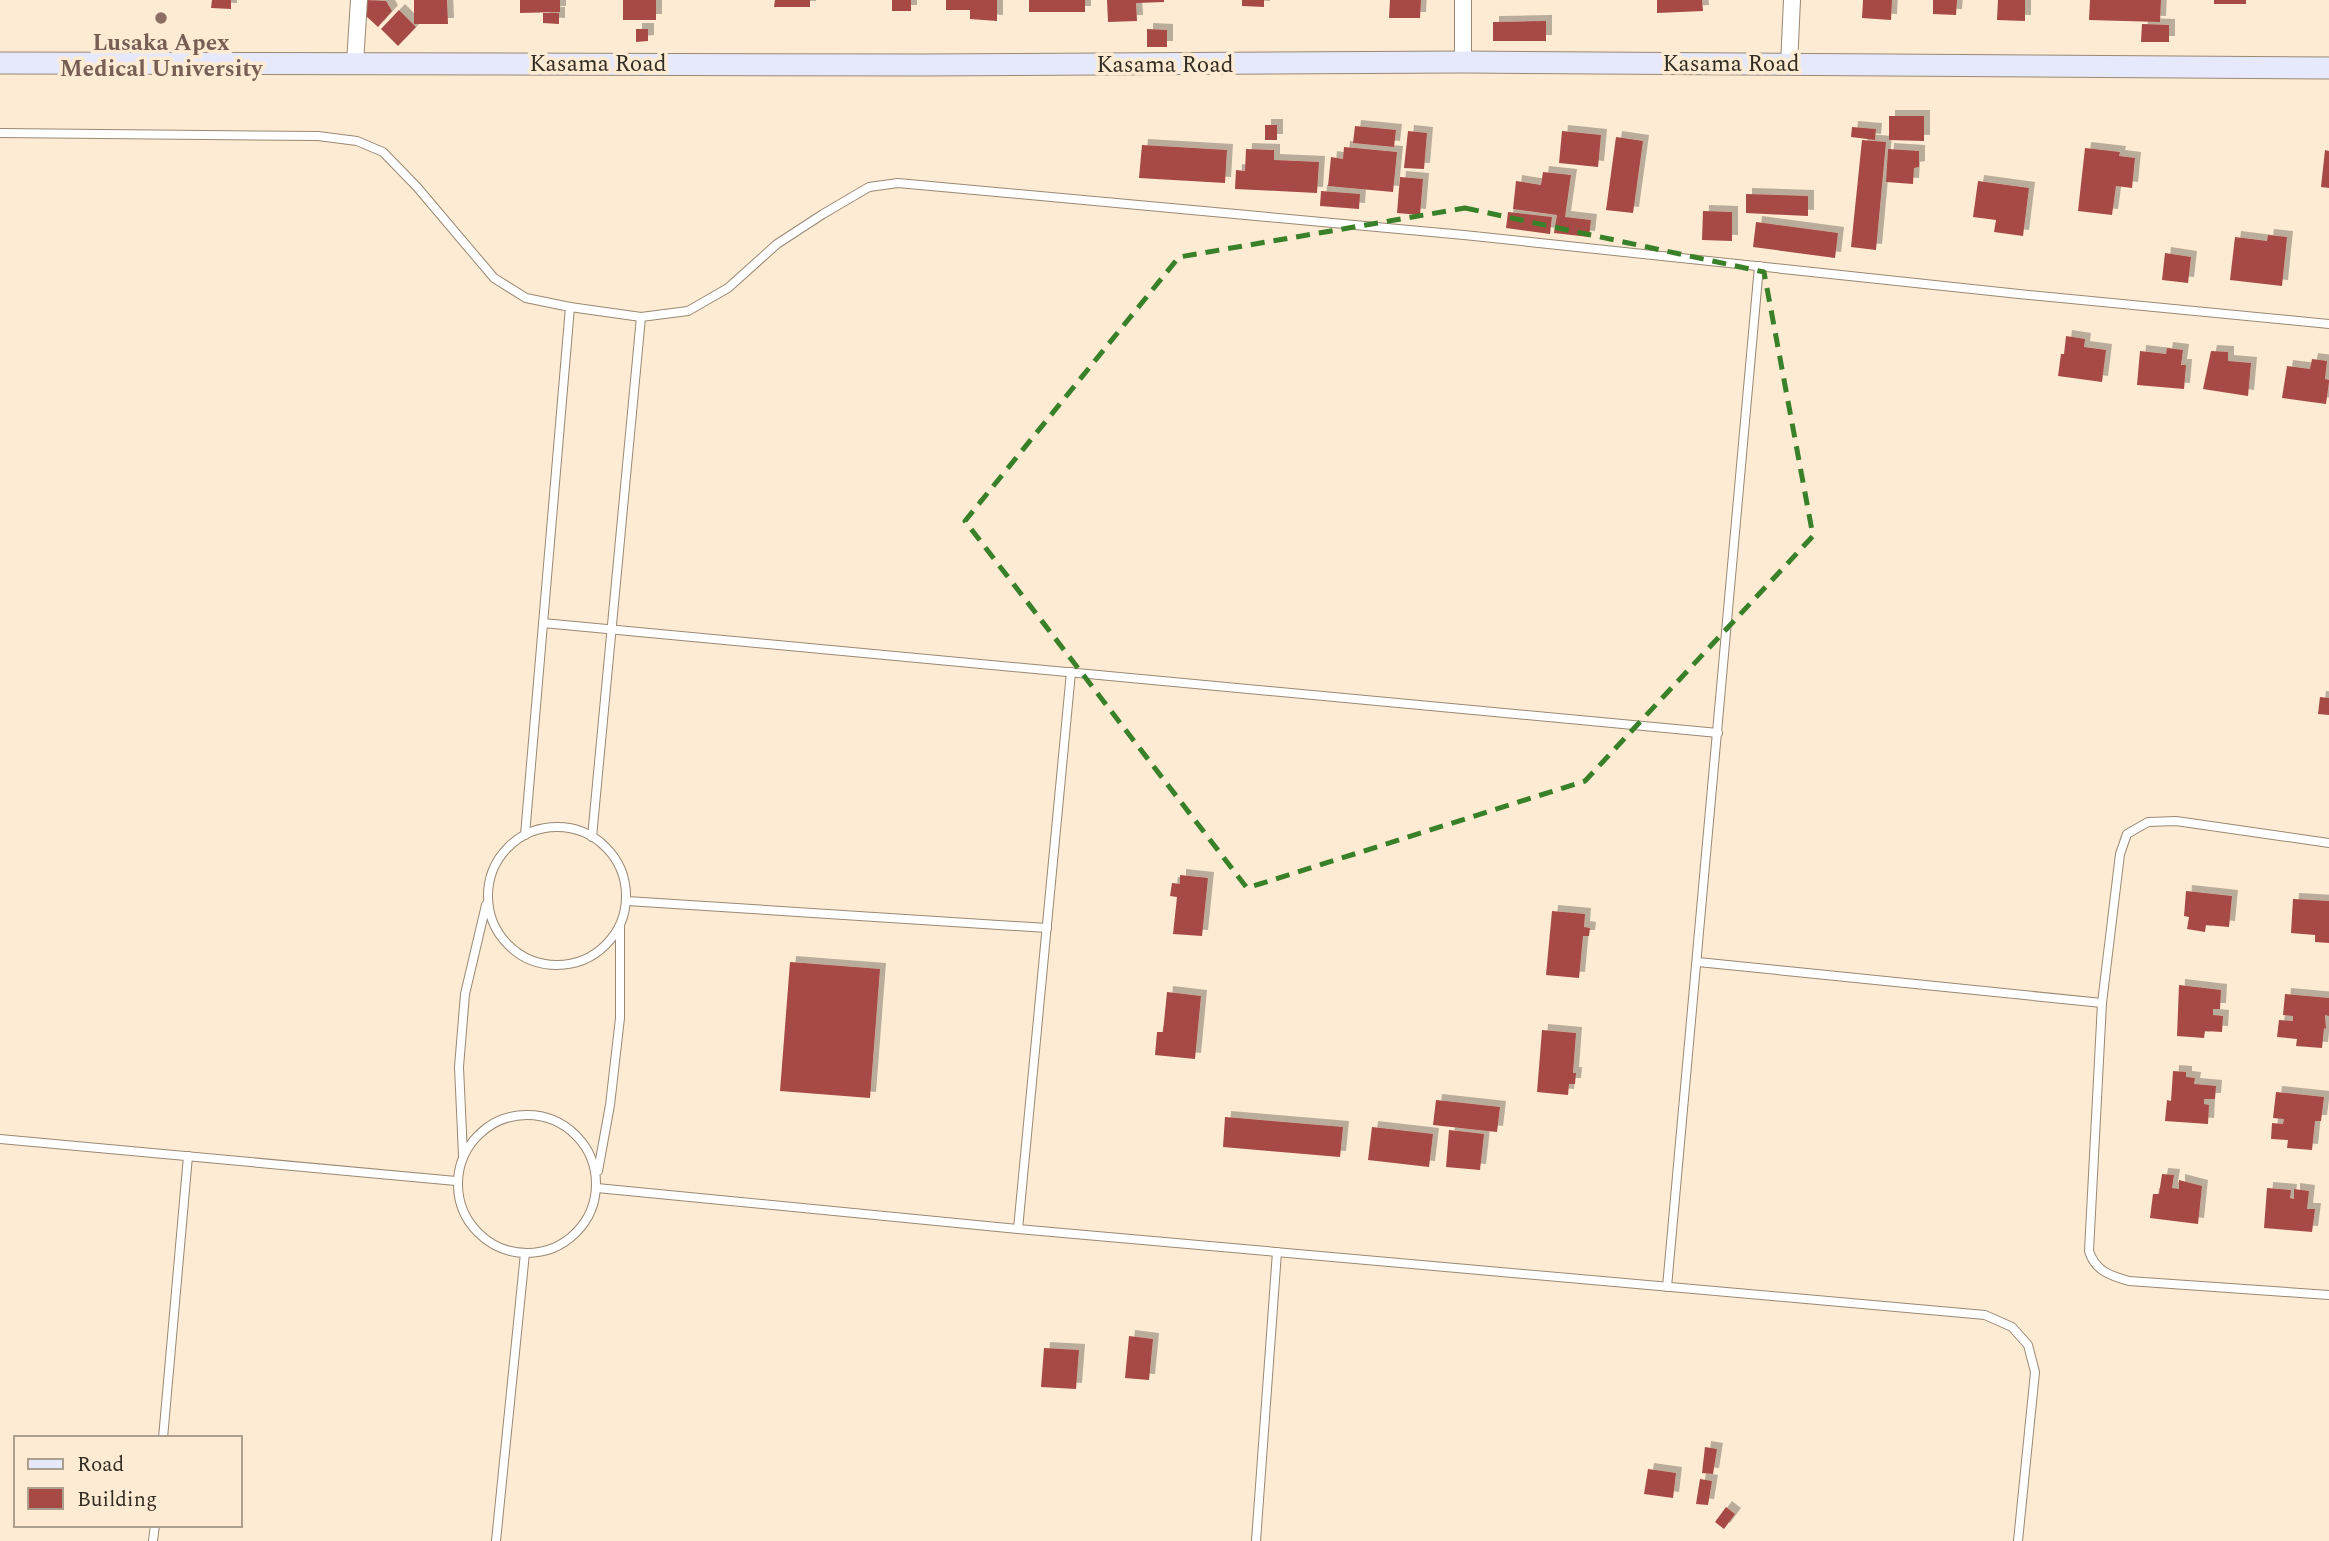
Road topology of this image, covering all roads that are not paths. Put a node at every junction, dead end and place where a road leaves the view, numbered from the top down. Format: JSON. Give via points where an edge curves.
{"nodes":[{"id":1,"x":359,"y":0,"type":"edge"},
{"id":2,"x":1463,"y":0,"type":"edge"},
{"id":3,"x":1792,"y":0,"type":"edge"},
{"id":4,"x":1463,"y":62,"type":"junction"},
{"id":5,"x":0,"y":63,"type":"edge"},
{"id":6,"x":355,"y":63,"type":"junction"},
{"id":7,"x":1789,"y":65,"type":"junction"},
{"id":8,"x":2329,"y":68,"type":"edge"},
{"id":9,"x":0,"y":133,"type":"edge"},
{"id":10,"x":1759,"y":266,"type":"junction"},
{"id":11,"x":570,"y":307,"type":"junction"},
{"id":12,"x":641,"y":317,"type":"junction"},
{"id":13,"x":2329,"y":324,"type":"edge"},
{"id":14,"x":543,"y":623,"type":"junction"},
{"id":15,"x":612,"y":629,"type":"junction"},
{"id":16,"x":1071,"y":672,"type":"junction"},
{"id":17,"x":1718,"y":733,"type":"junction"},
{"id":18,"x":525,"y":835,"type":"junction"},
{"id":19,"x":592,"y":837,"type":"junction"},
{"id":20,"x":2329,"y":842,"type":"edge"},
{"id":21,"x":627,"y":901,"type":"junction"},
{"id":22,"x":486,"y":902,"type":"junction"},
{"id":23,"x":620,"y":927,"type":"junction"},
{"id":24,"x":1047,"y":928,"type":"junction"},
{"id":25,"x":1698,"y":962,"type":"junction"},
{"id":26,"x":2102,"y":1003,"type":"junction"},
{"id":27,"x":0,"y":1139,"type":"edge"},
{"id":28,"x":463,"y":1155,"type":"junction"},
{"id":29,"x":188,"y":1156,"type":"junction"},
{"id":30,"x":597,"y":1175,"type":"junction"},
{"id":31,"x":456,"y":1181,"type":"junction"},
{"id":32,"x":597,"y":1188,"type":"junction"},
{"id":33,"x":1018,"y":1228,"type":"junction"},
{"id":34,"x":1278,"y":1252,"type":"junction"},
{"id":35,"x":525,"y":1253,"type":"junction"},
{"id":36,"x":1667,"y":1287,"type":"junction"},
{"id":37,"x":2329,"y":1295,"type":"edge"},
{"id":38,"x":163,"y":1436,"type":"edge"},
{"id":39,"x":496,"y":1541,"type":"edge"},
{"id":40,"x":1256,"y":1541,"type":"edge"},
{"id":41,"x":2018,"y":1541,"type":"edge"}],
"edges":[{"from":1,"to":6,"type":"street"},
{"from":2,"to":4,"type":"street"},
{"from":3,"to":7,"type":"street"},
{"from":4,"to":6,"type":"street","name":"Kasama Road"},
{"from":4,"to":7,"type":"street","name":"Kasama Road"},
{"from":5,"to":6,"type":"street","name":"Kasama Road"},
{"from":7,"to":8,"type":"street","name":"Kasama Road"},
{"from":9,"to":11,"type":"lane","via":[[318,136],[358,141],[383,152],[494,278],[526,298]]},
{"from":10,"to":12,"type":"lane","via":[[898,183],[869,187],[822,214],[777,244],[728,288],[688,310]]},
{"from":10,"to":13,"type":"lane"},
{"from":10,"to":17,"type":"lane"},
{"from":11,"to":12,"type":"lane"},
{"from":11,"to":14,"type":"lane"},
{"from":12,"to":15,"type":"lane"},
{"from":14,"to":15,"type":"lane"},
{"from":14,"to":18,"type":"lane"},
{"from":15,"to":16,"type":"lane"},
{"from":15,"to":19,"type":"lane"},
{"from":16,"to":17,"type":"lane"},
{"from":16,"to":24,"type":"lane"},
{"from":17,"to":25,"type":"lane"},
{"from":18,"to":19,"type":"lane","via":[[565,828]]},
{"from":18,"to":22,"type":"lane","via":[[494,863]]},
{"from":19,"to":21,"type":"lane","via":[[619,864]]},
{"from":20,"to":26,"type":"lane","via":[[2176,821],[2148,821],[2127,834],[2120,854]]},
{"from":21,"to":23,"type":"lane"},
{"from":21,"to":24,"type":"lane"},
{"from":22,"to":23,"type":"lane","via":[[503,940],[524,957],[551,964],[591,956],[613,939]]},
{"from":22,"to":28,"type":"lane","via":[[466,994],[459,1067]]},
{"from":23,"to":30,"type":"lane","via":[[620,1018]]},
{"from":24,"to":33,"type":"lane"},
{"from":25,"to":26,"type":"lane"},
{"from":25,"to":36,"type":"lane"},
{"from":26,"to":37,"type":"lane","via":[[2092,1261],[2108,1275],[2129,1280]]},
{"from":27,"to":29,"type":"lane"},
{"from":28,"to":30,"type":"lane","via":[[490,1125],[516,1116],[544,1117],[579,1138]]},
{"from":28,"to":31,"type":"lane"},
{"from":29,"to":31,"type":"lane"},
{"from":29,"to":38,"type":"lane"},
{"from":30,"to":32,"type":"lane"},
{"from":31,"to":35,"type":"lane","via":[[461,1208],[476,1231],[498,1246]]},
{"from":32,"to":33,"type":"lane"},
{"from":32,"to":35,"type":"lane","via":[[591,1214],[575,1235],[553,1248]]},
{"from":33,"to":34,"type":"lane"},
{"from":34,"to":36,"type":"lane"},
{"from":34,"to":40,"type":"lane"},
{"from":35,"to":39,"type":"lane"},
{"from":36,"to":41,"type":"lane","via":[[1985,1315],[2012,1327],[2028,1345],[2035,1372]]}]}
